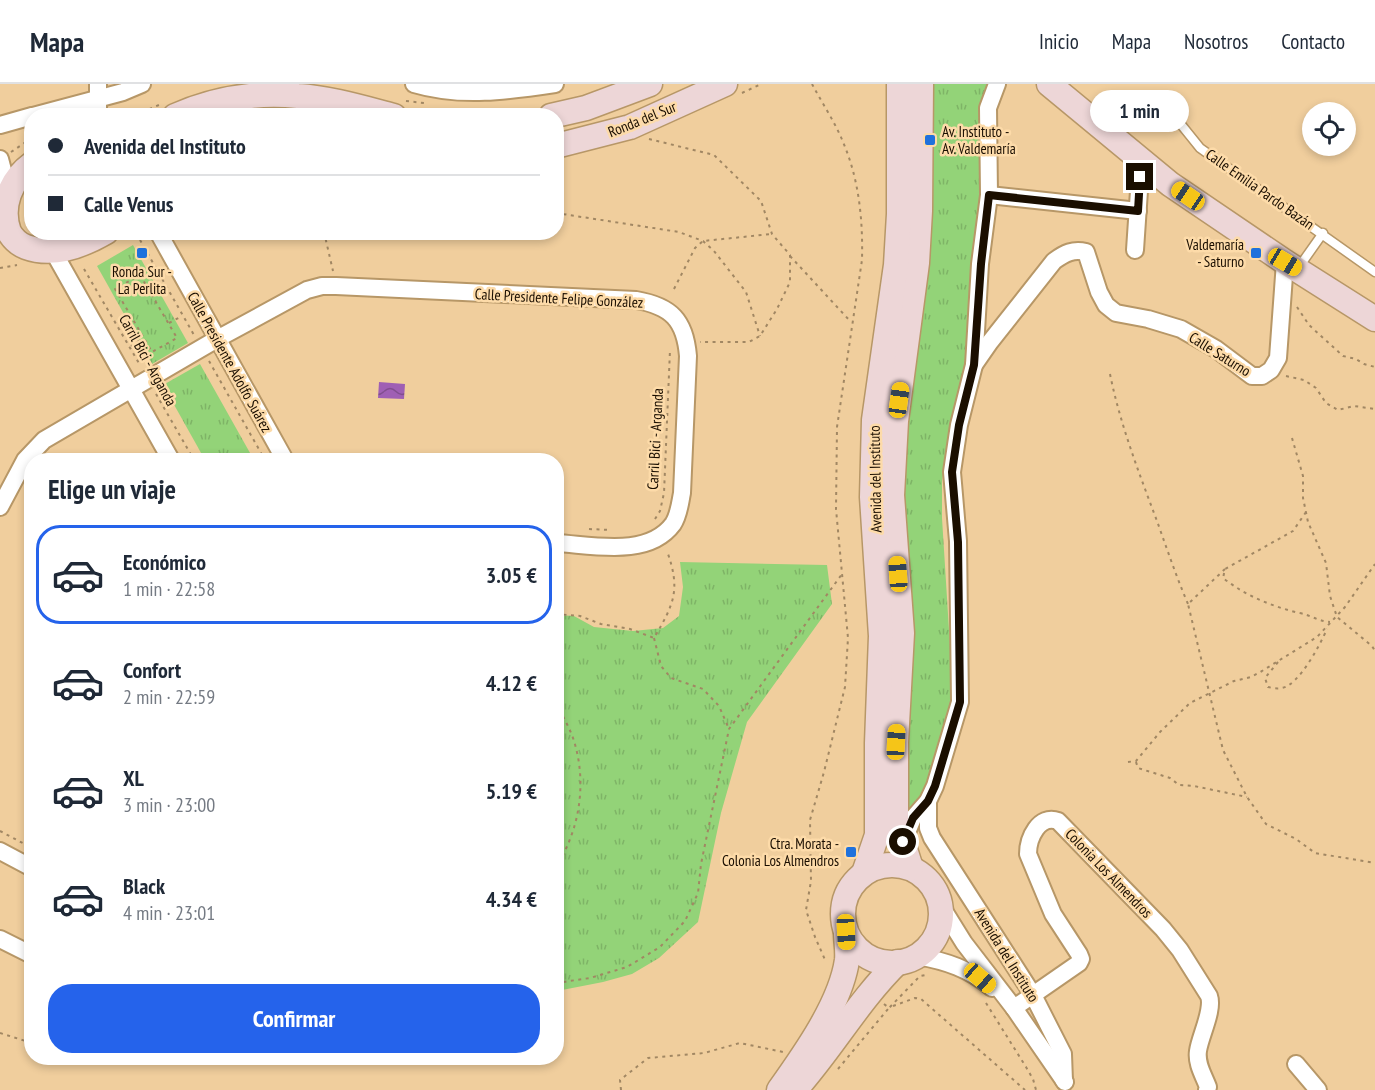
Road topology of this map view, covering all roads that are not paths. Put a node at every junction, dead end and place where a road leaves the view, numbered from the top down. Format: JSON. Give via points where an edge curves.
{"nodes":[{"id":1,"x":142,"y":84,"type":"edge"},
{"id":2,"x":414,"y":84,"type":"edge"},
{"id":3,"x":555,"y":84,"type":"edge"},
{"id":4,"x":650,"y":84,"type":"edge"},
{"id":5,"x":725,"y":84,"type":"edge"},
{"id":6,"x":898,"y":84,"type":"edge"},
{"id":7,"x":921,"y":84,"type":"edge"},
{"id":8,"x":997,"y":84,"type":"edge"},
{"id":9,"x":1049,"y":84,"type":"edge"},
{"id":10,"x":98,"y":102,"type":"edge"},
{"id":11,"x":70,"y":108,"type":"edge"},
{"id":12,"x":182,"y":108,"type":"edge"},
{"id":13,"x":356,"y":108,"type":"edge"},
{"id":14,"x":564,"y":113,"type":"edge"},
{"id":15,"x":1175,"y":117,"type":"dead end"},
{"id":16,"x":24,"y":118,"type":"edge"},
{"id":17,"x":0,"y":125,"type":"edge"},
{"id":18,"x":564,"y":144,"type":"edge"},
{"id":19,"x":0,"y":160,"type":"edge"},
{"id":20,"x":1141,"y":160,"type":"junction"},
{"id":21,"x":24,"y":175,"type":"edge"},
{"id":22,"x":989,"y":195,"type":"junction"},
{"id":23,"x":3,"y":205,"type":"edge"},
{"id":24,"x":1138,"y":211,"type":"junction"},
{"id":25,"x":1323,"y":233,"type":"junction"},
{"id":26,"x":91,"y":240,"type":"edge"},
{"id":27,"x":162,"y":240,"type":"edge"},
{"id":28,"x":24,"y":247,"type":"junction"},
{"id":29,"x":1135,"y":250,"type":"dead end"},
{"id":30,"x":0,"y":251,"type":"edge"},
{"id":31,"x":53,"y":251,"type":"junction"},
{"id":32,"x":1291,"y":266,"type":"junction"},
{"id":33,"x":1375,"y":272,"type":"edge"},
{"id":34,"x":1375,"y":319,"type":"edge"},
{"id":35,"x":218,"y":339,"type":"junction"},
{"id":36,"x":974,"y":365,"type":"junction"},
{"id":37,"x":131,"y":389,"type":"junction"},
{"id":38,"x":32,"y":453,"type":"edge"},
{"id":39,"x":167,"y":453,"type":"edge"},
{"id":40,"x":281,"y":453,"type":"edge"},
{"id":41,"x":24,"y":463,"type":"edge"},
{"id":42,"x":0,"y":507,"type":"edge"},
{"id":43,"x":564,"y":543,"type":"edge"},
{"id":44,"x":928,"y":801,"type":"junction"},
{"id":45,"x":903,"y":842,"type":"junction"},
{"id":46,"x":0,"y":851,"type":"edge"},
{"id":47,"x":24,"y":864,"type":"edge"},
{"id":48,"x":911,"y":868,"type":"junction"},
{"id":49,"x":864,"y":873,"type":"junction"},
{"id":50,"x":941,"y":906,"type":"junction"},
{"id":51,"x":846,"y":932,"type":"junction"},
{"id":52,"x":0,"y":939,"type":"edge"},
{"id":53,"x":24,"y":951,"type":"edge"},
{"id":54,"x":908,"y":959,"type":"junction"},
{"id":55,"x":1033,"y":995,"type":"junction"},
{"id":56,"x":1014,"y":1008,"type":"junction"},
{"id":57,"x":1296,"y":1064,"type":"dead end"},
{"id":58,"x":1068,"y":1088,"type":"edge"},
{"id":59,"x":779,"y":1090,"type":"edge"},
{"id":60,"x":795,"y":1090,"type":"edge"},
{"id":61,"x":1207,"y":1090,"type":"edge"},
{"id":62,"x":1318,"y":1090,"type":"edge"}],
"edges":[{"from":1,"to":10,"type":"street"},
{"from":2,"to":3,"type":"street","via":[[464,93]]},
{"from":4,"to":14,"type":"main road","name":"Ronda del Sur"},
{"from":5,"to":18,"type":"main road","name":"Ronda del Sur","via":[[630,127]]},
{"from":6,"to":49,"type":"main road","name":"Avenida del Instituto","via":[[896,265],[874,420],[872,497],[881,636],[878,835]]},
{"from":7,"to":45,"type":"main road","name":"Avenida del Instituto","via":[[917,264],[896,421],[892,495],[902,633],[896,821]]},
{"from":8,"to":22,"type":"street","name":"Avenida del Instituto","via":[[987,120]]},
{"from":9,"to":20,"type":"main road"},
{"from":10,"to":11,"type":"street"},
{"from":12,"to":13,"type":"main road","via":[[233,98],[298,96]]},
{"from":15,"to":25,"type":"lane","name":"Calle Emilia Pardo Bazán","via":[[1200,148]]},
{"from":16,"to":17,"type":"street"},
{"from":19,"to":23,"type":"street"},
{"from":20,"to":24,"type":"street"},
{"from":20,"to":32,"type":"main road"},
{"from":21,"to":23,"type":"main road"},
{"from":22,"to":24,"type":"street"},
{"from":22,"to":36,"type":"street","name":"Avenida del Instituto"},
{"from":23,"to":28,"type":"main road","via":[[4,225]]},
{"from":24,"to":29,"type":"street"},
{"from":25,"to":32,"type":"lane","name":"Calle Emilia Pardo Bazán"},
{"from":25,"to":33,"type":"lane","name":"Calle Emilia Pardo Bazán"},
{"from":26,"to":31,"type":"main road"},
{"from":27,"to":35,"type":"street","name":"Calle Presidente Adolfo Suárez"},
{"from":28,"to":30,"type":"main road"},
{"from":28,"to":31,"type":"main road"},
{"from":31,"to":37,"type":"street"},
{"from":32,"to":34,"type":"main road"},
{"from":32,"to":36,"type":"street","name":"Calle Saturno","via":[[1284,291],[1278,358],[1262,376],[1252,376],[1181,329],[1116,313],[1106,306],[1099,292],[1086,252],[1078,250],[1054,261]]},
{"from":35,"to":37,"type":"street","name":"Calle Presidente Felipe González"},
{"from":35,"to":40,"type":"street","name":"Calle Presidente Adolfo Suárez"},
{"from":35,"to":43,"type":"street","name":"Calle Presidente Felipe González","via":[[307,290],[322,286],[655,303],[680,324],[687,340],[682,493],[678,512],[673,524],[657,528],[648,543],[633,547]]},
{"from":36,"to":44,"type":"street","name":"Avenida del Instituto","via":[[952,472],[958,542],[960,702]]},
{"from":37,"to":38,"type":"street","name":"Calle Presidente Felipe González","via":[[44,440]]},
{"from":37,"to":39,"type":"street"},
{"from":41,"to":42,"type":"street","name":"Calle Presidente Felipe González"},
{"from":44,"to":45,"type":"street","name":"Avenida del Instituto","via":[[913,818]]},
{"from":44,"to":55,"type":"street","name":"Avenida del Instituto","via":[[932,838]]},
{"from":45,"to":48,"type":"main road","name":"Avenida del Instituto"},
{"from":46,"to":47,"type":"street"},
{"from":48,"to":49,"type":"main road","via":[[886,865]]},
{"from":48,"to":50,"type":"main road","via":[[925,877]]},
{"from":49,"to":51,"type":"main road","via":[[846,896]]},
{"from":50,"to":54,"type":"main road","via":[[940,925],[932,943]]},
{"from":50,"to":56,"type":"street","name":"Avenida del Instituto"},
{"from":51,"to":54,"type":"main road","via":[[869,957],[884,962]]},
{"from":51,"to":59,"type":"main road","via":[[847,958],[836,999]]},
{"from":52,"to":53,"type":"street"},
{"from":54,"to":56,"type":"street","name":"Avenida del Instituto","via":[[949,962],[980,978]]},
{"from":54,"to":60,"type":"main road","via":[[870,992]]},
{"from":55,"to":56,"type":"street","name":"Colonia Los Almendros"},
{"from":55,"to":58,"type":"street","name":"Avenida del Instituto","via":[[1063,1054]]},
{"from":55,"to":61,"type":"street","name":"Colonia Los Almendros","via":[[1081,959],[1053,914],[1028,854],[1035,829],[1051,818],[1090,851],[1163,929],[1209,996],[1198,1052]]},
{"from":56,"to":58,"type":"street","name":"Avenida del Instituto"},
{"from":57,"to":62,"type":"street"}]}
